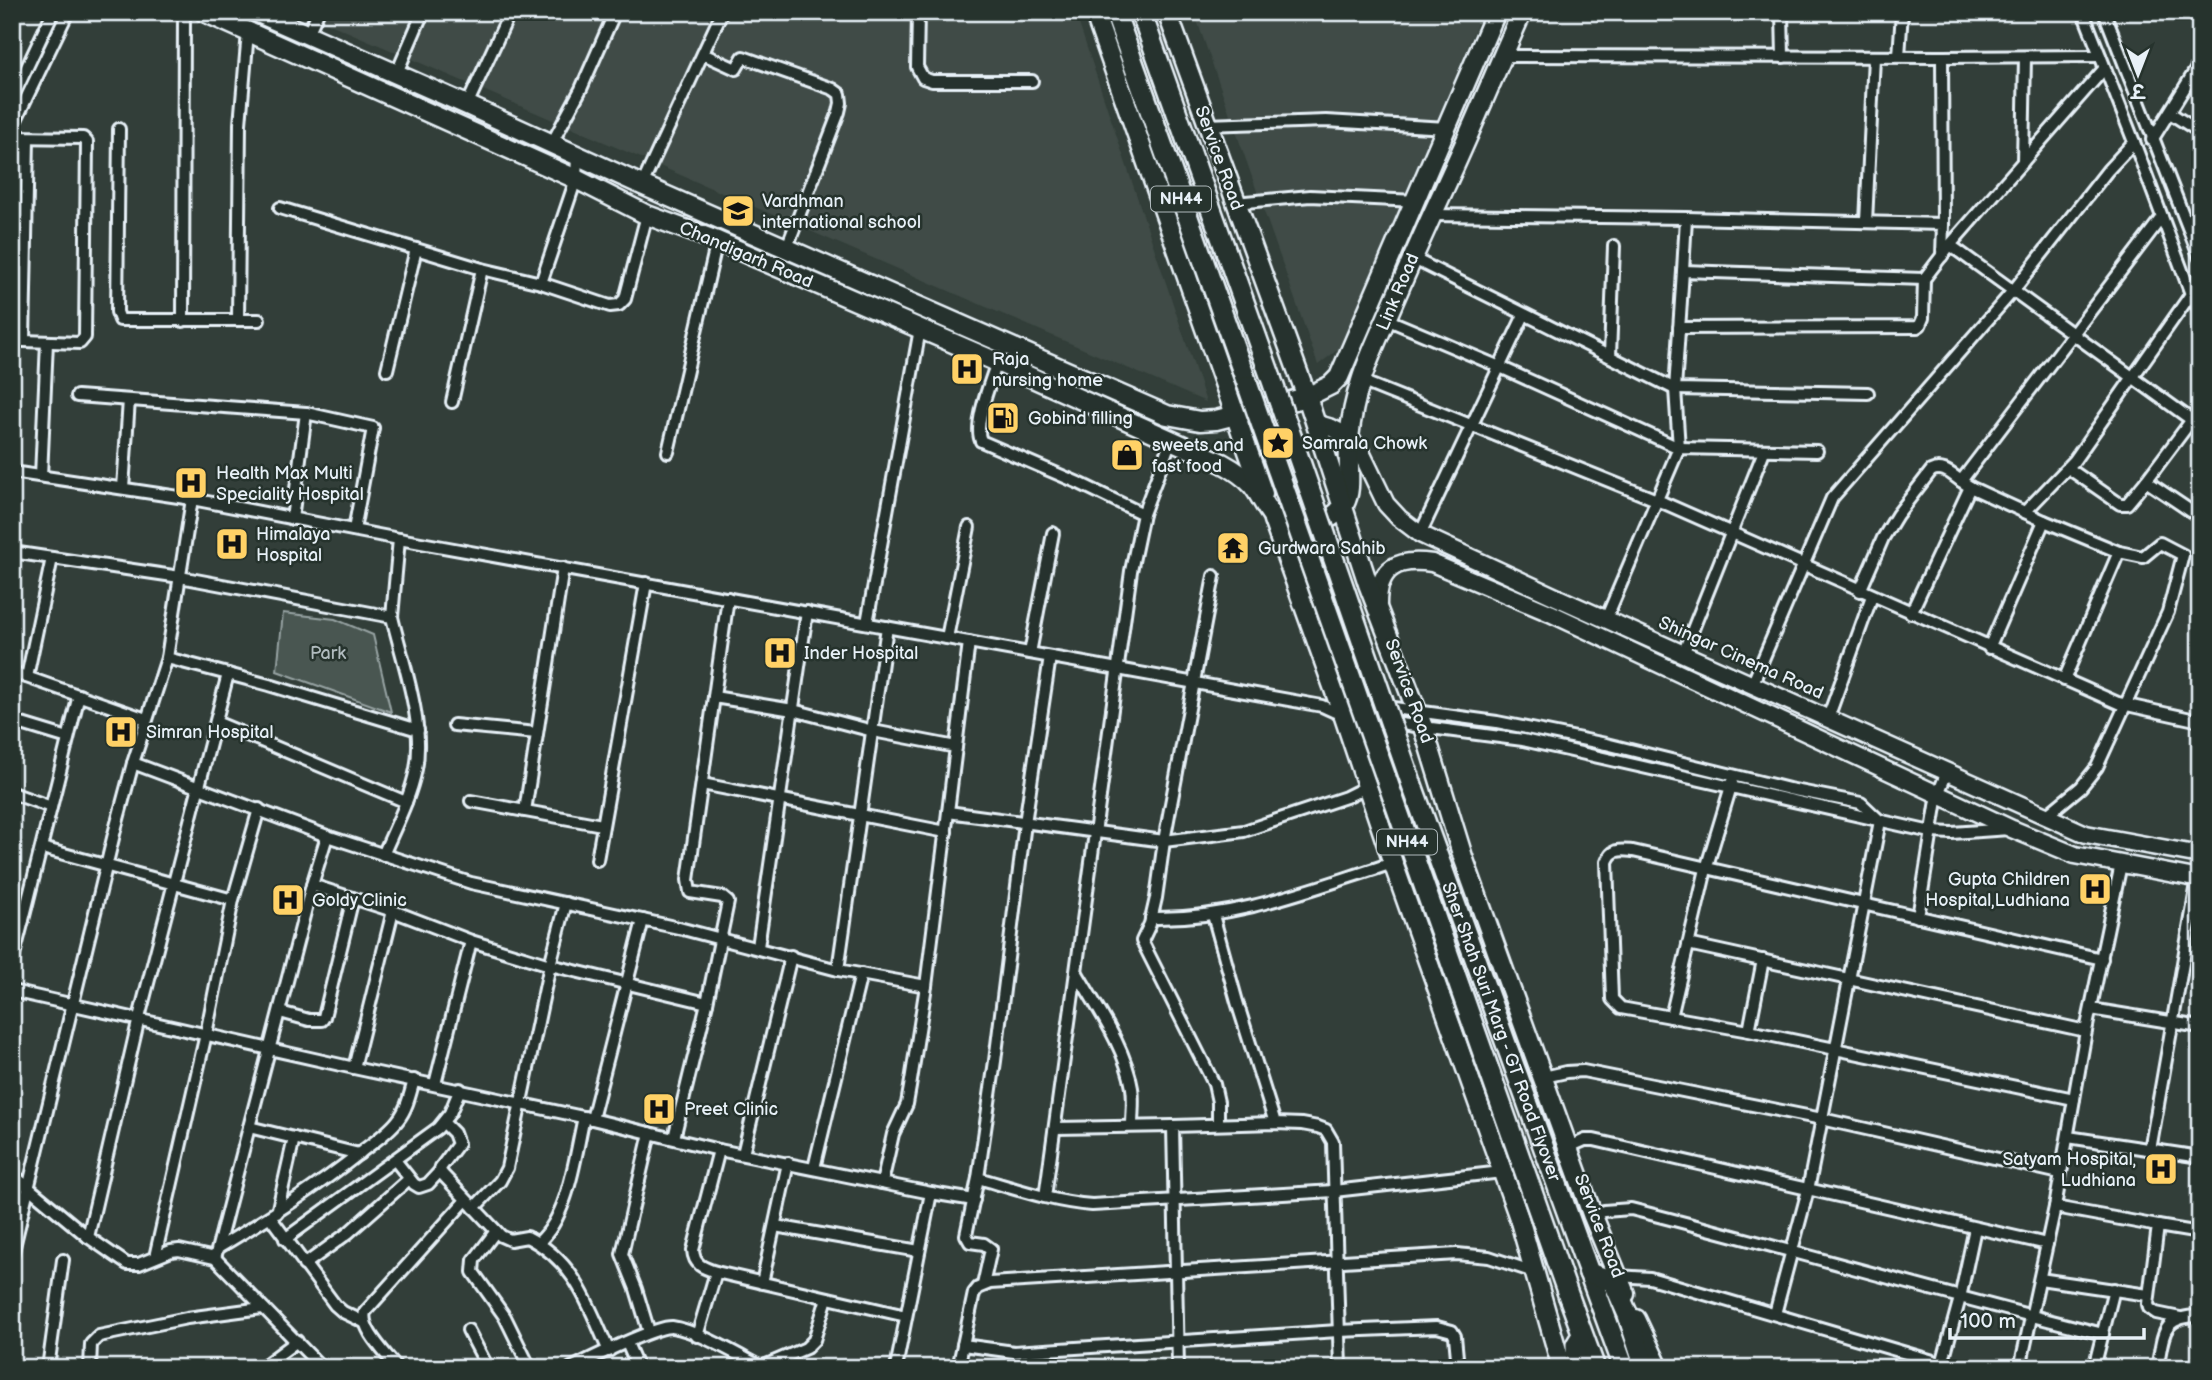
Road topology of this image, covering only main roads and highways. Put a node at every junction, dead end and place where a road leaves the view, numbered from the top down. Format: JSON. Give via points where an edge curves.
{"nodes":[{"id":1,"x":204,"y":12,"type":"edge"},
{"id":2,"x":256,"y":12,"type":"edge"},
{"id":3,"x":1094,"y":12,"type":"edge"},
{"id":4,"x":1115,"y":12,"type":"edge"},
{"id":5,"x":1141,"y":12,"type":"edge"},
{"id":6,"x":1167,"y":12,"type":"edge"},
{"id":7,"x":1496,"y":12,"type":"edge"},
{"id":8,"x":1522,"y":12,"type":"edge"},
{"id":9,"x":227,"y":17,"type":"edge"},
{"id":10,"x":1307,"y":397,"type":"junction"},
{"id":11,"x":1235,"y":415,"type":"junction"},
{"id":12,"x":1342,"y":509,"type":"junction"},
{"id":13,"x":1272,"y":518,"type":"junction"},
{"id":14,"x":1589,"y":1273,"type":"junction"},
{"id":15,"x":1582,"y":1334,"type":"junction"},
{"id":16,"x":1562,"y":1368,"type":"edge"},
{"id":17,"x":1577,"y":1368,"type":"edge"},
{"id":18,"x":1595,"y":1368,"type":"edge"},
{"id":19,"x":1624,"y":1368,"type":"edge"},
{"id":20,"x":1646,"y":1368,"type":"edge"},
{"id":21,"x":1659,"y":1368,"type":"edge"}],
"edges":[{"from":1,"to":9,"type":"main road","name":"Chandigarh Road"},
{"from":2,"to":11,"type":"main road","name":"Chandigarh Road","via":[[1167,415],[1200,421]]},
{"from":3,"to":11,"type":"main road"},
{"from":4,"to":15,"type":"highway","name":"Sher Shah Suri Marg - GT Road Flyover","number":"NH44","bridge":true},
{"from":5,"to":14,"type":"highway","name":"Sher Shah Suri Marg - GT Road Flyover","number":"NH44","bridge":true},
{"from":6,"to":10,"type":"main road","name":"Service Road"},
{"from":7,"to":10,"type":"main road","name":"Link Road","via":[[1339,377]]},
{"from":8,"to":12,"type":"main road","name":"Link Road","via":[[1361,381],[1349,437],[1350,488]]},
{"from":9,"to":13,"type":"main road","name":"Chandigarh Road","via":[[248,32],[647,215],[718,241],[997,362],[1238,472]]},
{"from":10,"to":11,"type":"main road","name":"Link Road"},
{"from":10,"to":12,"type":"main road","name":"Service Road"},
{"from":11,"to":13,"type":"main road"},
{"from":12,"to":13,"type":"main road","via":[[1328,519],[1292,530]]},
{"from":12,"to":21,"type":"main road","name":"Service Road","via":[[1592,1214]]},
{"from":13,"to":16,"type":"main road","via":[[1334,708],[1502,1172]]},
{"from":14,"to":19,"type":"highway","name":"Sher Shah Suri Marg - GT Road Flyover","number":"NH44"},
{"from":14,"to":20,"type":"highway","via":[[1613,1281]]},
{"from":15,"to":17,"type":"highway","via":[[1576,1345]]},
{"from":15,"to":18,"type":"highway","name":"Sher Shah Suri Marg - GT Road Flyover","number":"NH44"}]}
